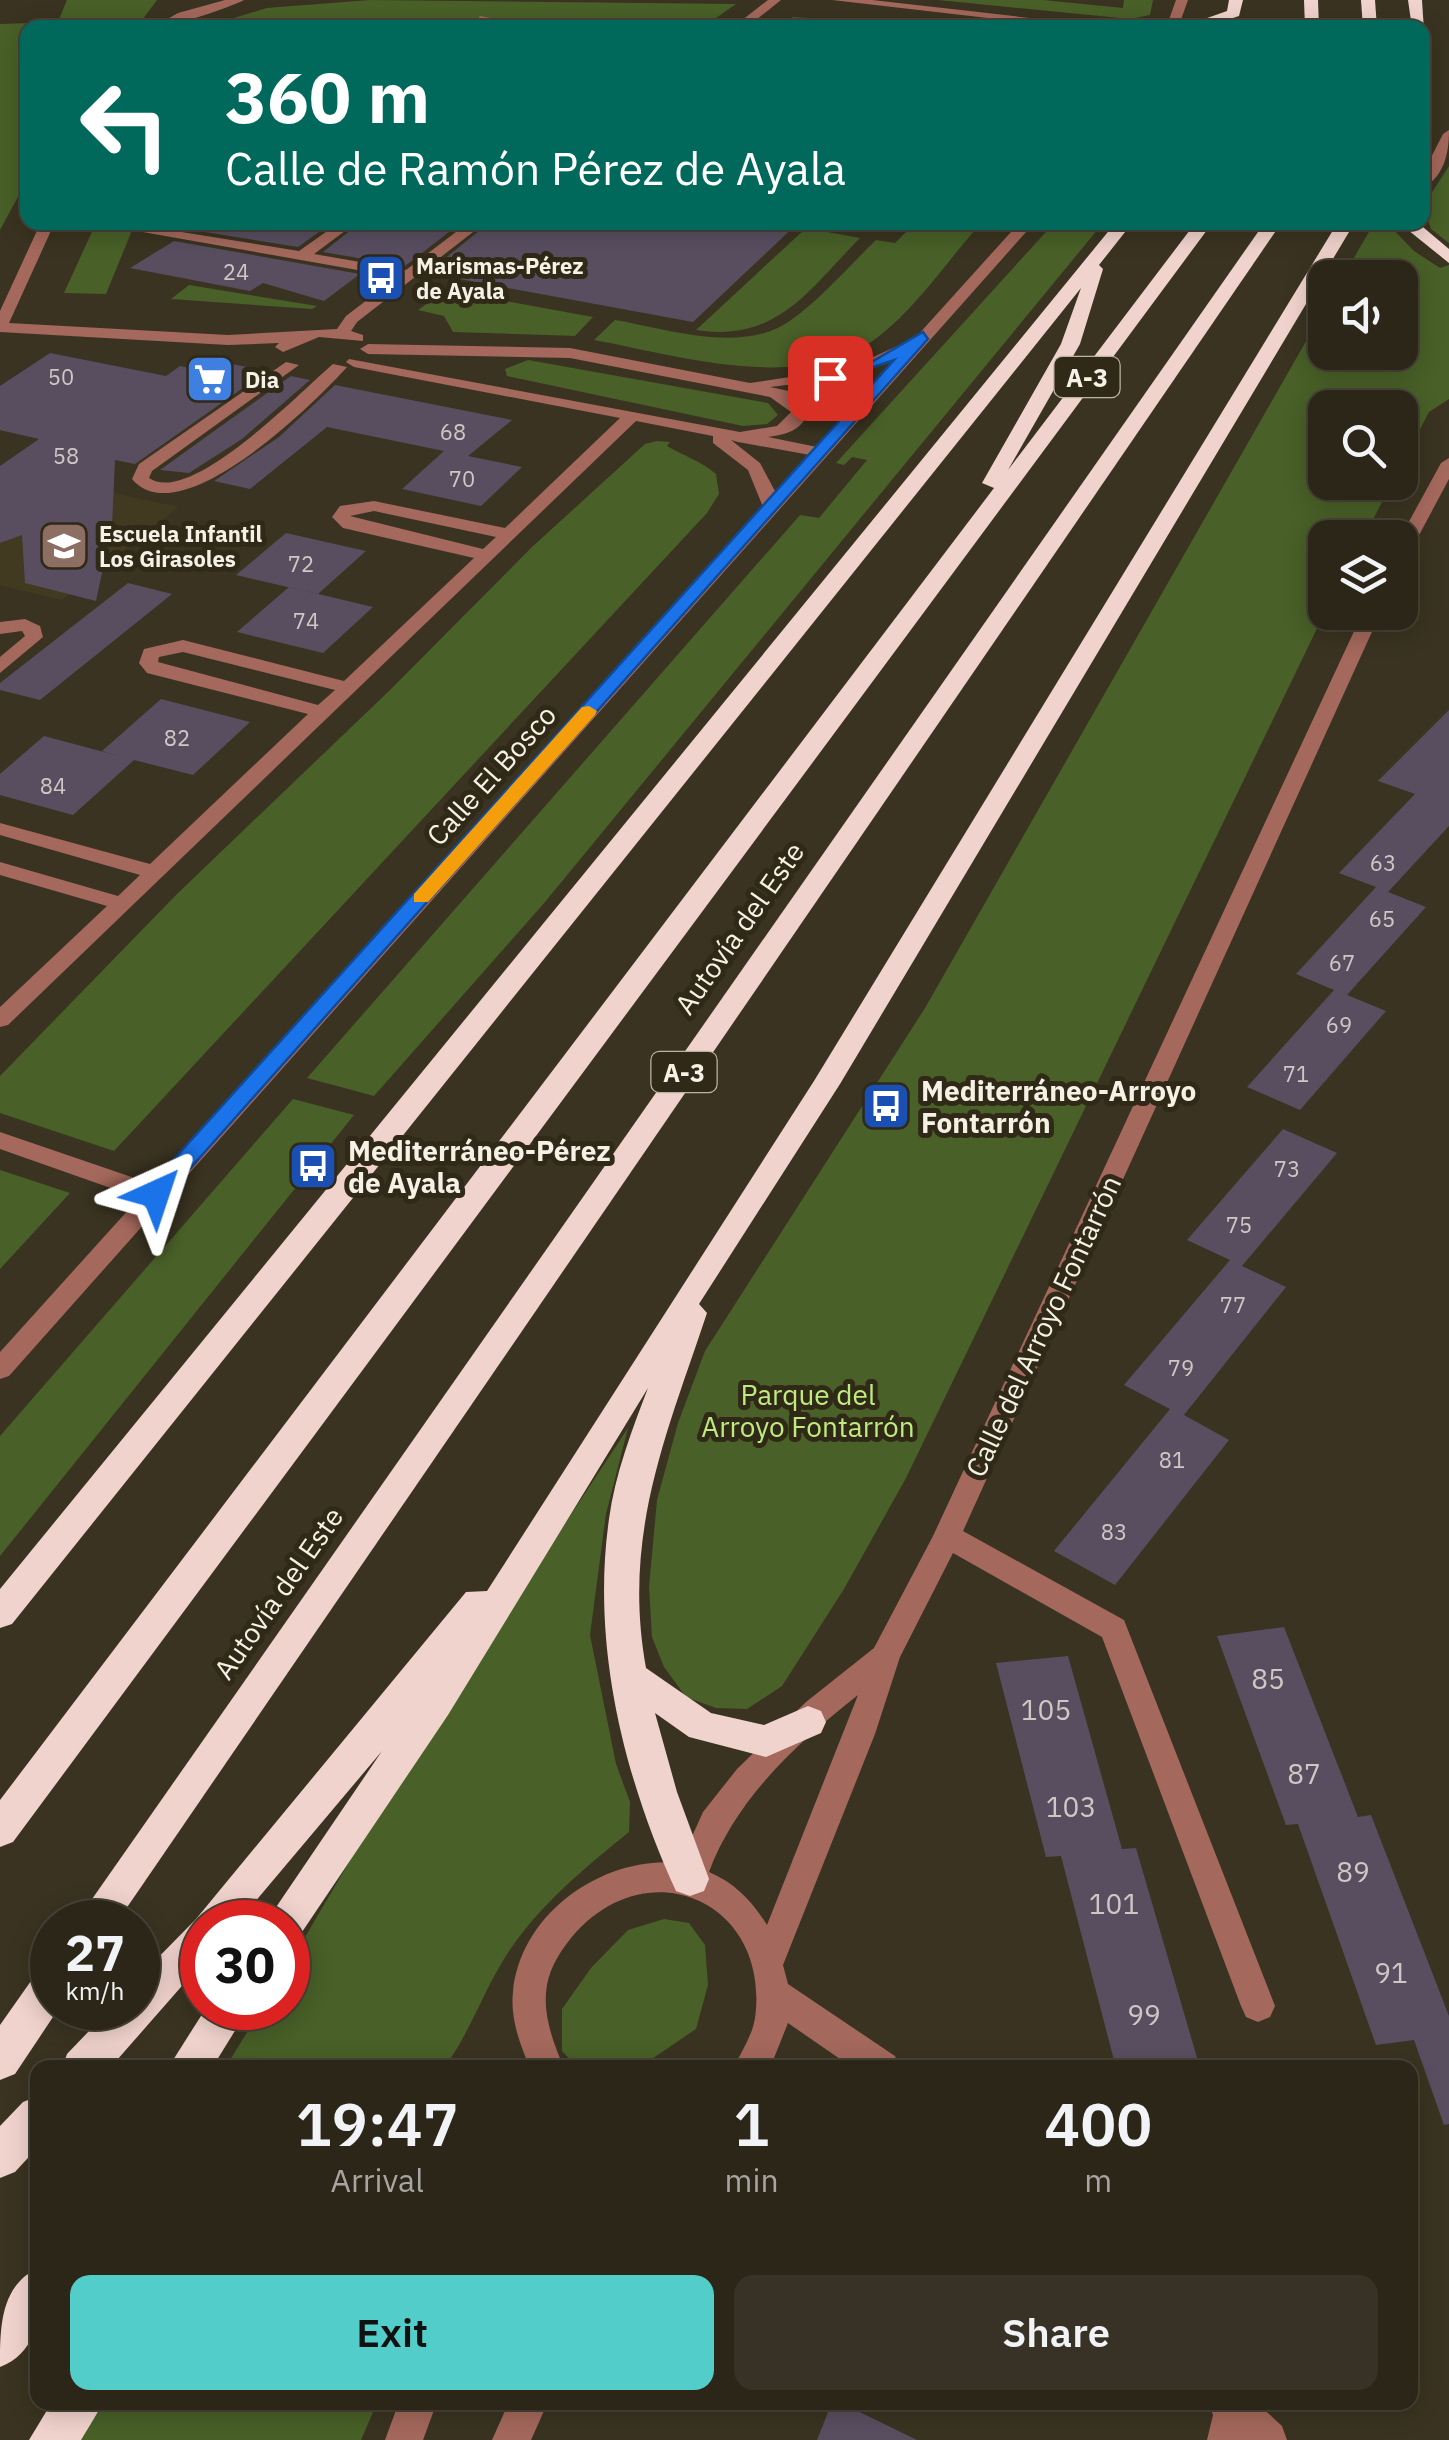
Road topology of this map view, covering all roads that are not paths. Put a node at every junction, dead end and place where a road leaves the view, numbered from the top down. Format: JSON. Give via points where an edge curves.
{"nodes":[{"id":1,"x":238,"y":0,"type":"edge"},
{"id":2,"x":775,"y":0,"type":"edge"},
{"id":3,"x":838,"y":0,"type":"edge"},
{"id":4,"x":1240,"y":2,"type":"edge"},
{"id":5,"x":1182,"y":3,"type":"edge"},
{"id":6,"x":194,"y":5,"type":"edge"},
{"id":7,"x":170,"y":20,"type":"edge"},
{"id":8,"x":749,"y":20,"type":"edge"},
{"id":9,"x":1034,"y":20,"type":"edge"},
{"id":10,"x":1216,"y":20,"type":"edge"},
{"id":11,"x":1449,"y":134,"type":"edge"},
{"id":12,"x":1442,"y":157,"type":"junction"},
{"id":13,"x":1430,"y":158,"type":"edge"},
{"id":14,"x":1430,"y":174,"type":"edge"},
{"id":15,"x":44,"y":230,"type":"edge"},
{"id":16,"x":154,"y":230,"type":"edge"},
{"id":17,"x":339,"y":230,"type":"edge"},
{"id":18,"x":469,"y":230,"type":"edge"},
{"id":19,"x":1021,"y":230,"type":"edge"},
{"id":20,"x":1119,"y":230,"type":"edge"},
{"id":21,"x":1199,"y":230,"type":"edge"},
{"id":22,"x":1268,"y":230,"type":"edge"},
{"id":23,"x":1341,"y":230,"type":"edge"},
{"id":24,"x":1415,"y":230,"type":"edge"},
{"id":25,"x":302,"y":256,"type":"junction"},
{"id":26,"x":1449,"y":258,"type":"edge"},
{"id":27,"x":1096,"y":261,"type":"junction"},
{"id":28,"x":409,"y":276,"type":"junction"},
{"id":29,"x":0,"y":327,"type":"edge"},
{"id":30,"x":342,"y":333,"type":"junction"},
{"id":31,"x":923,"y":336,"type":"junction"},
{"id":32,"x":294,"y":338,"type":"junction"},
{"id":33,"x":228,"y":340,"type":"junction"},
{"id":34,"x":368,"y":349,"type":"junction"},
{"id":35,"x":526,"y":351,"type":"junction"},
{"id":36,"x":285,"y":358,"type":"junction"},
{"id":37,"x":346,"y":365,"type":"junction"},
{"id":38,"x":739,"y":385,"type":"junction"},
{"id":39,"x":498,"y":389,"type":"junction"},
{"id":40,"x":775,"y":393,"type":"junction"},
{"id":41,"x":857,"y":410,"type":"junction"},
{"id":42,"x":631,"y":416,"type":"junction"},
{"id":43,"x":697,"y":430,"type":"junction"},
{"id":44,"x":738,"y":437,"type":"junction"},
{"id":45,"x":819,"y":452,"type":"junction"},
{"id":46,"x":1449,"y":463,"type":"edge"},
{"id":47,"x":771,"y":506,"type":"junction"},
{"id":48,"x":1418,"y":521,"type":"edge"},
{"id":49,"x":970,"y":532,"type":"junction"},
{"id":50,"x":508,"y":534,"type":"junction"},
{"id":51,"x":486,"y":555,"type":"junction"},
{"id":52,"x":0,"y":628,"type":"edge"},
{"id":53,"x":1364,"y":630,"type":"edge"},
{"id":54,"x":0,"y":667,"type":"edge"},
{"id":55,"x":347,"y":687,"type":"junction"},
{"id":56,"x":322,"y":712,"type":"junction"},
{"id":57,"x":0,"y":829,"type":"edge"},
{"id":58,"x":0,"y":868,"type":"edge"},
{"id":59,"x":154,"y":872,"type":"junction"},
{"id":60,"x":120,"y":904,"type":"junction"},
{"id":61,"x":0,"y":1020,"type":"edge"},
{"id":62,"x":0,"y":1140,"type":"edge"},
{"id":63,"x":156,"y":1194,"type":"junction"},
{"id":64,"x":706,"y":1268,"type":"junction"},
{"id":65,"x":0,"y":1370,"type":"edge"},
{"id":66,"x":572,"y":1482,"type":"junction"},
{"id":67,"x":947,"y":1536,"type":"junction"},
{"id":68,"x":0,"y":1614,"type":"edge"},
{"id":69,"x":885,"y":1657,"type":"junction"},
{"id":70,"x":629,"y":1676,"type":"junction"},
{"id":71,"x":808,"y":1722,"type":"junction"},
{"id":72,"x":0,"y":1830,"type":"edge"},
{"id":73,"x":690,"y":1879,"type":"junction"},
{"id":74,"x":110,"y":1900,"type":"edge"},
{"id":75,"x":233,"y":1900,"type":"edge"},
{"id":76,"x":301,"y":1900,"type":"edge"},
{"id":77,"x":180,"y":1959,"type":"edge"},
{"id":78,"x":772,"y":1979,"type":"junction"},
{"id":79,"x":160,"y":1982,"type":"edge"},
{"id":80,"x":1258,"y":2006,"type":"dead end"},
{"id":81,"x":30,"y":2016,"type":"edge"},
{"id":82,"x":116,"y":2030,"type":"edge"},
{"id":83,"x":214,"y":2030,"type":"edge"},
{"id":84,"x":0,"y":2060,"type":"edge"},
{"id":85,"x":89,"y":2060,"type":"edge"},
{"id":86,"x":193,"y":2060,"type":"edge"},
{"id":87,"x":544,"y":2060,"type":"edge"},
{"id":88,"x":755,"y":2060,"type":"edge"},
{"id":89,"x":873,"y":2060,"type":"edge"},
{"id":90,"x":30,"y":2125,"type":"edge"},
{"id":91,"x":0,"y":2157,"type":"edge"},
{"id":92,"x":30,"y":2302,"type":"edge"},
{"id":93,"x":0,"y":2345,"type":"edge"},
{"id":94,"x":75,"y":2410,"type":"edge"},
{"id":95,"x":415,"y":2410,"type":"edge"},
{"id":96,"x":525,"y":2410,"type":"edge"},
{"id":97,"x":1229,"y":2417,"type":"edge"},
{"id":98,"x":52,"y":2440,"type":"edge"},
{"id":99,"x":404,"y":2440,"type":"edge"},
{"id":100,"x":512,"y":2440,"type":"edge"},
{"id":101,"x":1268,"y":2440,"type":"edge"}],
"edges":[{"from":1,"to":6,"type":"street"},
{"from":2,"to":8,"type":"street"},
{"from":3,"to":9,"type":"street"},
{"from":4,"to":5,"type":"highway","via":[[1215,13]]},
{"from":4,"to":10,"type":"highway","via":[[1234,13]]},
{"from":6,"to":7,"type":"street"},
{"from":11,"to":12,"type":"street"},
{"from":12,"to":13,"type":"street"},
{"from":12,"to":14,"type":"street"},
{"from":15,"to":29,"type":"street"},
{"from":16,"to":25,"type":"street"},
{"from":17,"to":25,"type":"street"},
{"from":18,"to":28,"type":"street"},
{"from":19,"to":31,"type":"street","name":"Calle El Bosco"},
{"from":20,"to":27,"type":"highway"},
{"from":21,"to":49,"type":"highway","name":"Autovía del Este","number":"A-3"},
{"from":22,"to":74,"type":"highway","name":"Autovía del Este","number":"A-3"},
{"from":23,"to":64,"type":"highway","via":[[826,1084]]},
{"from":24,"to":26,"type":"highway"},
{"from":25,"to":28,"type":"street"},
{"from":27,"to":49,"type":"highway","via":[[1082,320],[1049,386],[1014,434]]},
{"from":27,"to":68,"type":"highway"},
{"from":28,"to":30,"type":"street"},
{"from":29,"to":33,"type":"street"},
{"from":30,"to":32,"type":"street"},
{"from":30,"to":34,"type":"street"},
{"from":31,"to":38,"type":"street","via":[[854,372]]},
{"from":31,"to":41,"type":"street","name":"Calle El Bosco"},
{"from":32,"to":33,"type":"street"},
{"from":32,"to":36,"type":"street"},
{"from":33,"to":36,"type":"street"},
{"from":34,"to":35,"type":"street"},
{"from":34,"to":37,"type":"street"},
{"from":35,"to":38,"type":"street"},
{"from":35,"to":39,"type":"street","via":[[486,367]]},
{"from":36,"to":37,"type":"street"},
{"from":36,"to":37,"type":"street","via":[[140,479],[168,490],[203,478]]},
{"from":37,"to":39,"type":"street"},
{"from":38,"to":40,"type":"street"},
{"from":39,"to":42,"type":"street"},
{"from":40,"to":41,"type":"street"},
{"from":40,"to":44,"type":"street","via":[[792,402],[798,419],[782,430]]},
{"from":41,"to":45,"type":"street","name":"Calle El Bosco"},
{"from":42,"to":43,"type":"street"},
{"from":42,"to":50,"type":"street"},
{"from":43,"to":44,"type":"street"},
{"from":43,"to":47,"type":"street","via":[[752,460]]},
{"from":44,"to":45,"type":"street"},
{"from":45,"to":47,"type":"street","name":"Calle El Bosco"},
{"from":46,"to":48,"type":"street"},
{"from":47,"to":63,"type":"street","name":"Calle El Bosco"},
{"from":49,"to":72,"type":"highway","name":"Autovía del Este","number":"A-3"},
{"from":50,"to":51,"type":"street"},
{"from":50,"to":51,"type":"street","via":[[374,506],[346,510],[341,517]]},
{"from":51,"to":55,"type":"street"},
{"from":52,"to":54,"type":"street","via":[[25,625],[34,637]]},
{"from":53,"to":67,"type":"street","name":"Calle del Arroyo Fontarrón"},
{"from":55,"to":56,"type":"street"},
{"from":55,"to":56,"type":"street","via":[[182,646],[164,647],[148,662],[154,669]]},
{"from":56,"to":59,"type":"street"},
{"from":57,"to":59,"type":"street"},
{"from":58,"to":60,"type":"street"},
{"from":59,"to":60,"type":"street"},
{"from":60,"to":61,"type":"street"},
{"from":62,"to":63,"type":"street"},
{"from":63,"to":65,"type":"street","name":"Calle El Bosco"},
{"from":64,"to":66,"type":"highway"},
{"from":64,"to":70,"type":"highway","via":[[627,1514],[619,1600]]},
{"from":66,"to":75,"type":"highway","via":[[390,1715]]},
{"from":66,"to":76,"type":"highway","via":[[434,1704]]},
{"from":67,"to":69,"type":"street","name":"Calle del Arroyo Fontarrón"},
{"from":67,"to":80,"type":"street","via":[[1114,1629]]},
{"from":69,"to":71,"type":"street","name":"Calle del Arroyo Fontarrón"},
{"from":69,"to":78,"type":"street","name":"Calle del Arroyo Fontarrón"},
{"from":70,"to":71,"type":"highway","via":[[702,1726],[766,1741]]},
{"from":70,"to":73,"type":"highway","via":[[654,1792]]},
{"from":71,"to":73,"type":"street","name":"Calle del Arroyo Fontarrón","via":[[733,1796],[712,1825]]},
{"from":73,"to":78,"type":"street","via":[[722,1896]]},
{"from":73,"to":87,"type":"street","via":[[651,1878],[602,1891],[565,1915],[530,1988],[533,2032]]},
{"from":77,"to":79,"type":"highway"},
{"from":78,"to":88,"type":"street","name":"Calle del Arroyo Fontarrón","via":[[772,2028]]},
{"from":78,"to":89,"type":"street"},
{"from":81,"to":84,"type":"highway"},
{"from":82,"to":85,"type":"highway"},
{"from":83,"to":86,"type":"highway"},
{"from":90,"to":91,"type":"highway"},
{"from":92,"to":93,"type":"highway"},
{"from":94,"to":98,"type":"highway"},
{"from":95,"to":99,"type":"street"},
{"from":96,"to":100,"type":"street"},
{"from":97,"to":101,"type":"street"}]}
